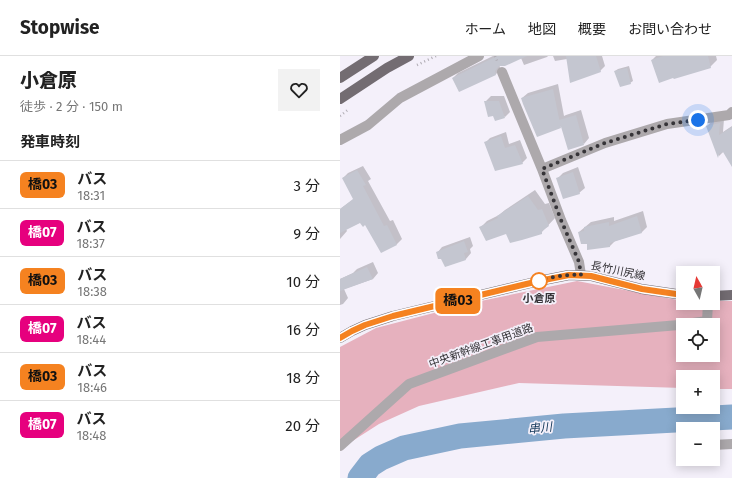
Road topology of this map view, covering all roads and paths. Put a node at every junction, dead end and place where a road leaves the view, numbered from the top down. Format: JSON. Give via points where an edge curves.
{"nodes":[{"id":1,"x":374,"y":56,"type":"edge"},
{"id":2,"x":409,"y":56,"type":"edge"},
{"id":3,"x":436,"y":56,"type":"edge"},
{"id":4,"x":479,"y":56,"type":"edge"},
{"id":5,"x":417,"y":66,"type":"dead end"},
{"id":6,"x":502,"y":72,"type":"dead end"},
{"id":7,"x":340,"y":78,"type":"edge"},
{"id":8,"x":340,"y":99,"type":"edge"},
{"id":9,"x":352,"y":106,"type":"dead end"},
{"id":10,"x":732,"y":112,"type":"edge"},
{"id":11,"x":340,"y":116,"type":"edge"},
{"id":12,"x":340,"y":140,"type":"edge"},
{"id":13,"x":542,"y":169,"type":"junction"},
{"id":14,"x":581,"y":275,"type":"junction"},
{"id":15,"x":676,"y":293,"type":"edge"},
{"id":16,"x":732,"y":295,"type":"edge"},
{"id":17,"x":720,"y":296,"type":"edge"},
{"id":18,"x":708,"y":310,"type":"edge"},
{"id":19,"x":340,"y":338,"type":"edge"},
{"id":20,"x":732,"y":444,"type":"edge"},
{"id":21,"x":720,"y":445,"type":"edge"},
{"id":22,"x":340,"y":446,"type":"edge"}],
"edges":[{"from":1,"to":7,"type":"main road"},
{"from":2,"to":8,"type":"main road"},
{"from":3,"to":5,"type":"path"},
{"from":4,"to":12,"type":"street","via":[[400,98],[368,125]]},
{"from":6,"to":13,"type":"street"},
{"from":9,"to":11,"type":"path"},
{"from":10,"to":13,"type":"street","via":[[729,115],[667,124],[605,143]]},
{"from":13,"to":14,"type":"street","via":[[579,262]]},
{"from":14,"to":15,"type":"main road","name":"長竹川尻線","via":[[642,289]]},
{"from":14,"to":19,"type":"main road","name":"長竹川尻線","via":[[559,276],[393,316],[365,325]]},
{"from":16,"to":17,"type":"main road"},
{"from":18,"to":22,"type":"street","name":"中央新幹線工事用道路","via":[[707,321],[537,337],[409,384]]},
{"from":20,"to":21,"type":"street"}]}
